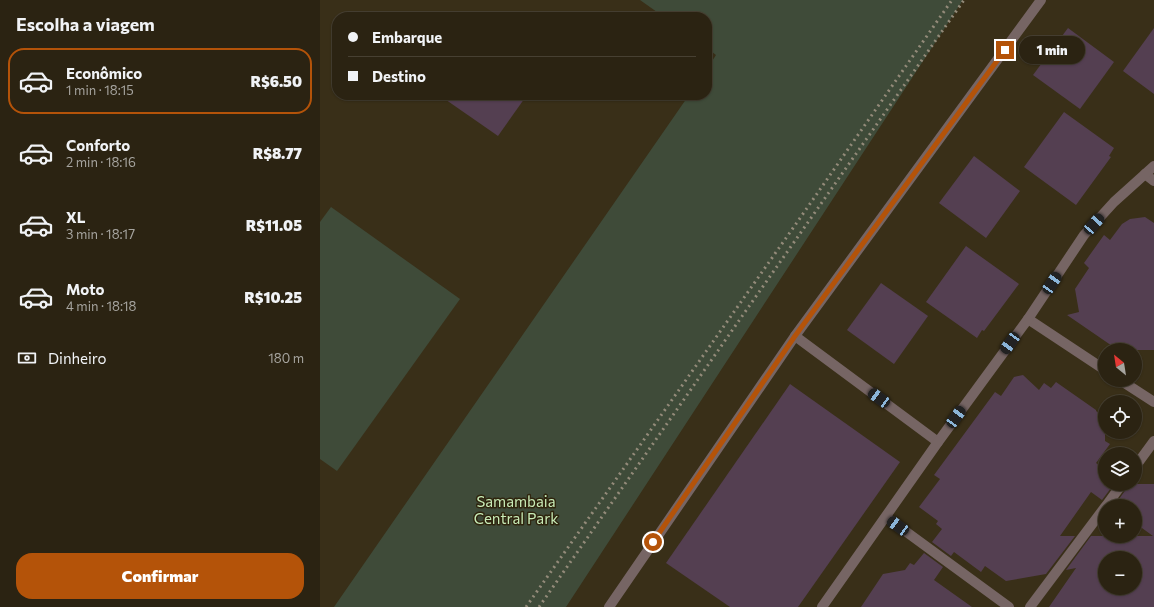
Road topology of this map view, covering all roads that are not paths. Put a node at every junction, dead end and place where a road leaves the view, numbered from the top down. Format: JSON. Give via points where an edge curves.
{"nodes":[{"id":1,"x":1041,"y":0,"type":"edge"},
{"id":2,"x":1154,"y":166,"type":"edge"},
{"id":3,"x":1145,"y":174,"type":"junction"},
{"id":4,"x":1154,"y":181,"type":"edge"},
{"id":5,"x":1028,"y":319,"type":"junction"},
{"id":6,"x":795,"y":336,"type":"junction"},
{"id":7,"x":1098,"y":365,"type":"edge"},
{"id":8,"x":1131,"y":387,"type":"edge"},
{"id":9,"x":1154,"y":402,"type":"edge"},
{"id":10,"x":1154,"y":441,"type":"edge"},
{"id":11,"x":938,"y":442,"type":"junction"},
{"id":12,"x":1142,"y":457,"type":"edge"},
{"id":13,"x":1117,"y":491,"type":"edge"},
{"id":14,"x":1110,"y":499,"type":"edge"},
{"id":15,"x":1098,"y":515,"type":"edge"},
{"id":16,"x":886,"y":517,"type":"junction"},
{"id":17,"x":609,"y":607,"type":"edge"},
{"id":18,"x":822,"y":607,"type":"edge"},
{"id":19,"x":1009,"y":607,"type":"edge"},
{"id":20,"x":1030,"y":607,"type":"edge"}],
"edges":[{"from":1,"to":6,"type":"street"},
{"from":2,"to":3,"type":"street"},
{"from":3,"to":4,"type":"street"},
{"from":3,"to":5,"type":"street","via":[[1114,202],[1084,235]]},
{"from":5,"to":7,"type":"street"},
{"from":5,"to":11,"type":"street"},
{"from":6,"to":11,"type":"street"},
{"from":6,"to":17,"type":"street"},
{"from":8,"to":9,"type":"street"},
{"from":10,"to":12,"type":"street"},
{"from":11,"to":16,"type":"street"},
{"from":13,"to":14,"type":"street"},
{"from":15,"to":20,"type":"street"},
{"from":16,"to":18,"type":"street"},
{"from":16,"to":19,"type":"street"}]}
